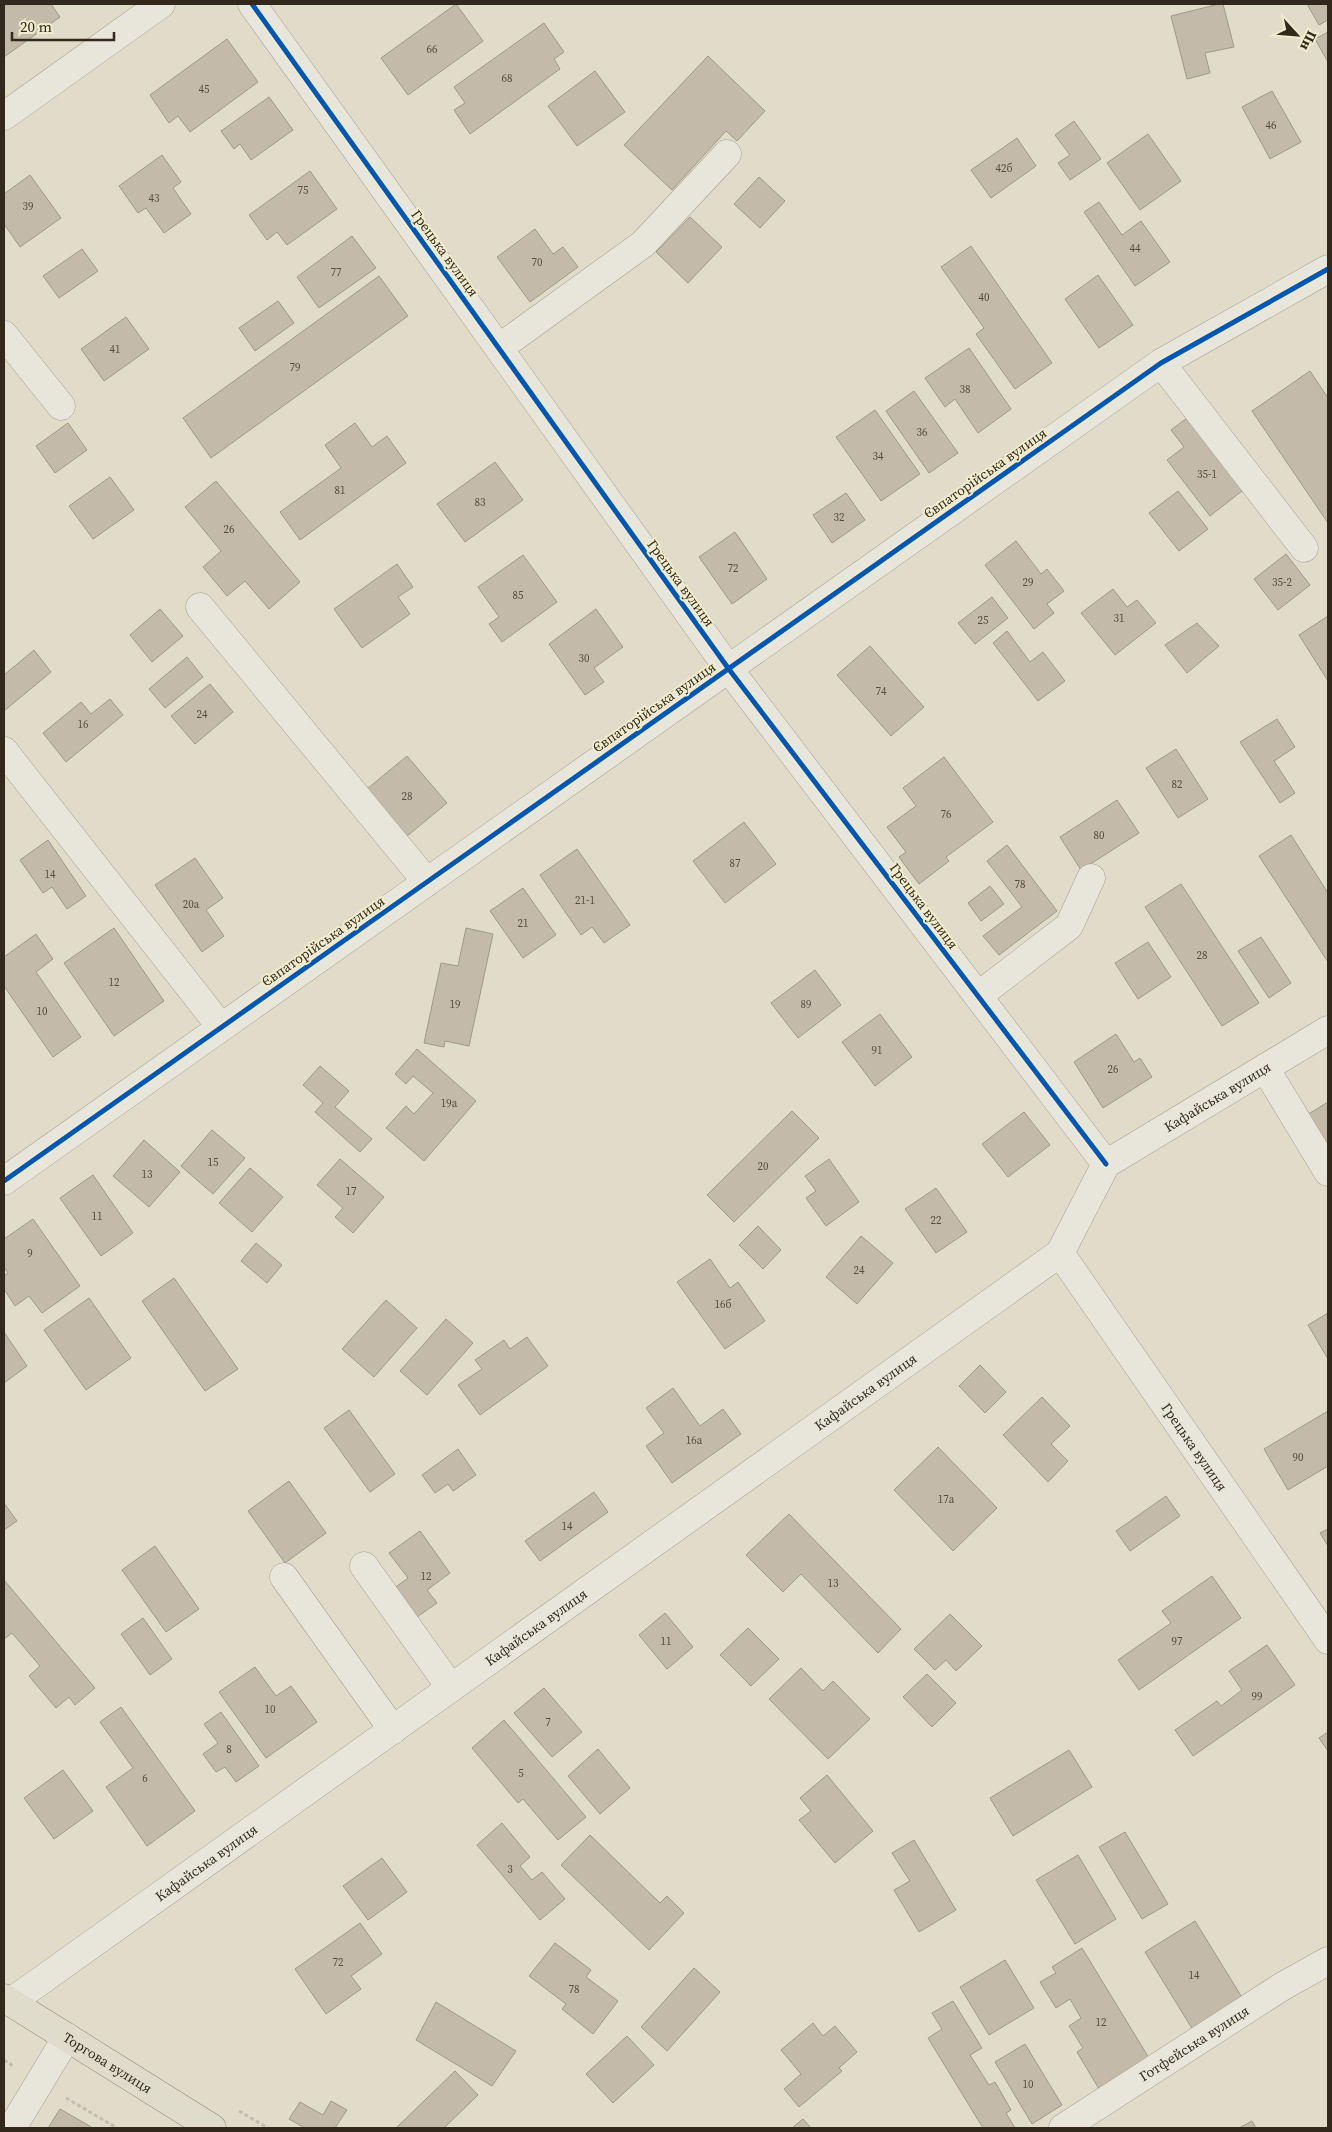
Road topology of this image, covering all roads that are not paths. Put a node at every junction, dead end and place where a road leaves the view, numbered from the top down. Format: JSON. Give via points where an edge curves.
{"nodes":[{"id":1,"x":160,"y":4,"type":"edge"},
{"id":2,"x":252,"y":4,"type":"edge"},
{"id":3,"x":4,"y":116,"type":"edge"},
{"id":4,"x":727,"y":154,"type":"dead end"},
{"id":5,"x":1328,"y":269,"type":"edge"},
{"id":6,"x":4,"y":335,"type":"edge"},
{"id":7,"x":499,"y":348,"type":"junction"},
{"id":8,"x":1161,"y":362,"type":"junction"},
{"id":9,"x":61,"y":406,"type":"dead end"},
{"id":10,"x":1304,"y":548,"type":"dead end"},
{"id":11,"x":200,"y":607,"type":"dead end"},
{"id":12,"x":728,"y":668,"type":"junction"},
{"id":13,"x":4,"y":751,"type":"edge"},
{"id":14,"x":1091,"y":878,"type":"dead end"},
{"id":15,"x":427,"y":882,"type":"junction"},
{"id":16,"x":978,"y":996,"type":"junction"},
{"id":17,"x":221,"y":1027,"type":"junction"},
{"id":18,"x":1328,"y":1030,"type":"edge"},
{"id":19,"x":1265,"y":1068,"type":"junction"},
{"id":20,"x":1106,"y":1164,"type":"junction"},
{"id":21,"x":1328,"y":1172,"type":"edge"},
{"id":22,"x":4,"y":1181,"type":"edge"},
{"id":23,"x":1060,"y":1253,"type":"junction"},
{"id":24,"x":364,"y":1566,"type":"dead end"},
{"id":25,"x":284,"y":1577,"type":"dead end"},
{"id":26,"x":1328,"y":1640,"type":"edge"},
{"id":27,"x":451,"y":1688,"type":"junction"},
{"id":28,"x":393,"y":1730,"type":"junction"},
{"id":29,"x":1328,"y":1961,"type":"edge"},
{"id":30,"x":7,"y":2000,"type":"edge"},
{"id":31,"x":67,"y":2037,"type":"junction"},
{"id":32,"x":12,"y":2128,"type":"edge"},
{"id":33,"x":212,"y":2128,"type":"edge"},
{"id":34,"x":1063,"y":2128,"type":"edge"}],
"edges":[{"from":1,"to":3,"type":"street"},
{"from":2,"to":7,"type":"street","name":"Грецька вулиця"},
{"from":4,"to":7,"type":"street","via":[[643,244]]},
{"from":5,"to":8,"type":"street","name":"Євпаторійська вулиця"},
{"from":6,"to":9,"type":"street"},
{"from":7,"to":12,"type":"street","name":"Грецька вулиця"},
{"from":8,"to":10,"type":"street"},
{"from":8,"to":12,"type":"street","name":"Євпаторійська вулиця"},
{"from":11,"to":15,"type":"street"},
{"from":12,"to":15,"type":"street","name":"Євпаторійська вулиця"},
{"from":12,"to":16,"type":"street","name":"Грецька вулиця"},
{"from":13,"to":17,"type":"street"},
{"from":14,"to":16,"type":"street","via":[[1069,926]]},
{"from":15,"to":17,"type":"street","name":"Євпаторійська вулиця"},
{"from":16,"to":20,"type":"street","name":"Грецька вулиця"},
{"from":17,"to":22,"type":"street","name":"Євпаторійська вулиця"},
{"from":18,"to":19,"type":"street","name":"Кафайська вулиця"},
{"from":19,"to":20,"type":"street","name":"Кафайська вулиця"},
{"from":19,"to":21,"type":"street"},
{"from":20,"to":23,"type":"street"},
{"from":23,"to":26,"type":"street","name":"Грецька вулиця"},
{"from":23,"to":27,"type":"street","name":"Кафайська вулиця"},
{"from":24,"to":27,"type":"street"},
{"from":25,"to":28,"type":"street"},
{"from":27,"to":28,"type":"street","name":"Кафайська вулиця"},
{"from":28,"to":30,"type":"street","name":"Кафайська вулиця"},
{"from":29,"to":34,"type":"street","name":"Готфейська вулиця","via":[[1283,1986]]},
{"from":30,"to":31,"type":"main road","name":"Торгова вулиця"},
{"from":31,"to":32,"type":"street"},
{"from":31,"to":33,"type":"main road","name":"Торгова вулиця"}]}
